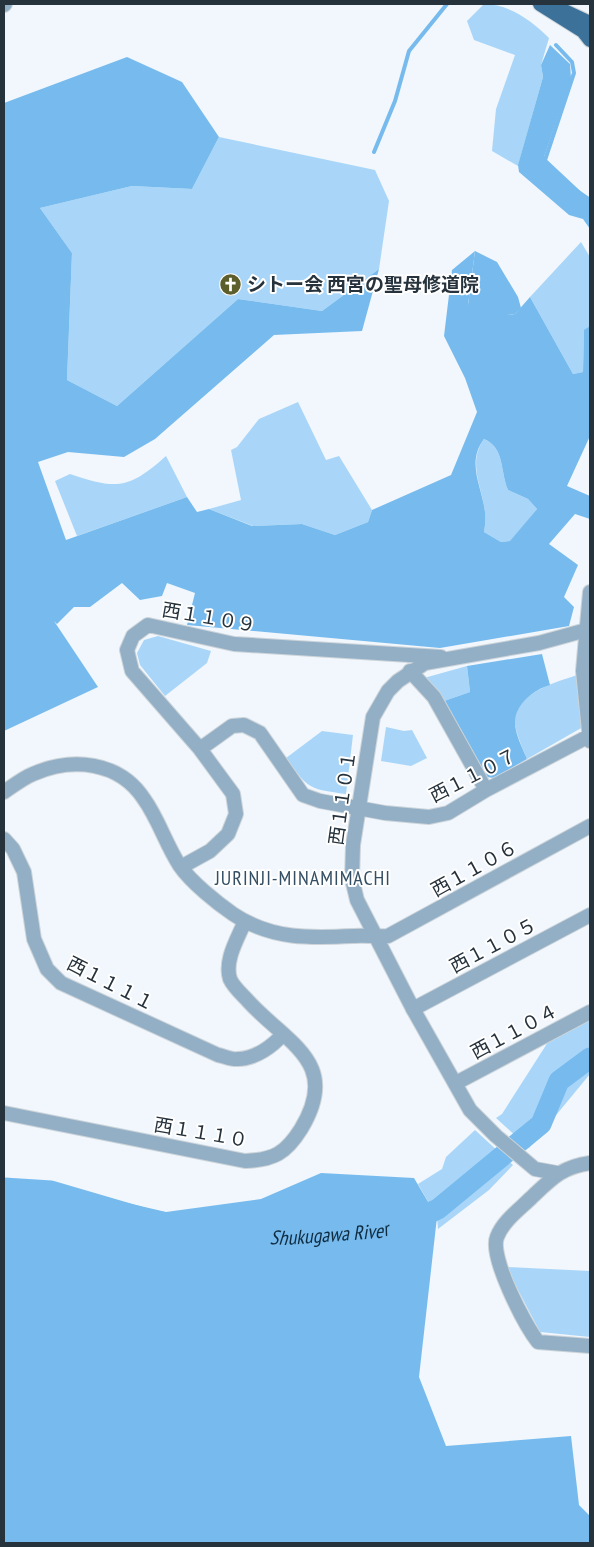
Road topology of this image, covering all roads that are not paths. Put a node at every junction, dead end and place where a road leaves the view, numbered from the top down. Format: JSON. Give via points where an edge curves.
{"nodes":[{"id":1,"x":540,"y":4,"type":"edge"},
{"id":2,"x":546,"y":4,"type":"edge"},
{"id":3,"x":590,"y":23,"type":"edge"},
{"id":4,"x":590,"y":40,"type":"edge"},
{"id":5,"x":590,"y":592,"type":"edge"},
{"id":6,"x":588,"y":630,"type":"edge"},
{"id":7,"x":452,"y":658,"type":"junction"},
{"id":8,"x":410,"y":671,"type":"junction"},
{"id":9,"x":587,"y":692,"type":"edge"},
{"id":10,"x":590,"y":738,"type":"edge"},
{"id":11,"x":200,"y":749,"type":"junction"},
{"id":12,"x":486,"y":790,"type":"junction"},
{"id":13,"x":4,"y":792,"type":"edge"},
{"id":14,"x":358,"y":807,"type":"junction"},
{"id":15,"x":590,"y":826,"type":"edge"},
{"id":16,"x":4,"y":839,"type":"edge"},
{"id":17,"x":181,"y":867,"type":"junction"},
{"id":18,"x":590,"y":915,"type":"edge"},
{"id":19,"x":245,"y":921,"type":"junction"},
{"id":20,"x":375,"y":937,"type":"junction"},
{"id":21,"x":413,"y":1009,"type":"junction"},
{"id":22,"x":590,"y":1012,"type":"edge"},
{"id":23,"x":284,"y":1034,"type":"junction"},
{"id":24,"x":456,"y":1083,"type":"junction"},
{"id":25,"x":4,"y":1113,"type":"edge"},
{"id":26,"x":590,"y":1164,"type":"edge"},
{"id":27,"x":557,"y":1173,"type":"junction"},
{"id":28,"x":590,"y":1346,"type":"edge"}],
"edges":[{"from":1,"to":4,"type":"main road","via":[[582,31]]},
{"from":2,"to":3,"type":"main road"},
{"from":5,"to":6,"type":"street"},
{"from":6,"to":7,"type":"street","name":"西１１０１","via":[[539,644]]},
{"from":6,"to":9,"type":"street"},
{"from":7,"to":8,"type":"street","name":"西１１０１","via":[[426,663]]},
{"from":7,"to":11,"type":"street","name":"西１１０９","via":[[234,644],[148,625],[133,636],[127,650],[132,671]]},
{"from":8,"to":12,"type":"street","via":[[434,697]]},
{"from":8,"to":14,"type":"street","name":"西１１０１","via":[[388,691],[373,718]]},
{"from":9,"to":10,"type":"street"},
{"from":10,"to":12,"type":"street","name":"西１１０７"},
{"from":11,"to":14,"type":"street","name":"西１１０７","via":[[232,726],[244,725],[260,733],[303,794],[320,801]]},
{"from":11,"to":17,"type":"street","name":"西１１０９","via":[[233,794],[236,814],[228,834],[210,851]]},
{"from":12,"to":14,"type":"street","name":"西１１０７","via":[[448,813],[429,817]]},
{"from":13,"to":17,"type":"street","via":[[32,774],[62,765],[98,766],[116,772],[145,800]]},
{"from":14,"to":20,"type":"street","name":"西１１０１","via":[[352,879],[357,900]]},
{"from":15,"to":20,"type":"street","name":"西１１０６","via":[[388,936]]},
{"from":16,"to":23,"type":"street","name":"西１１１１","via":[[13,849],[24,872],[34,939],[46,968],[61,983],[218,1055],[238,1060],[263,1051]]},
{"from":17,"to":19,"type":"street","via":[[214,899]]},
{"from":18,"to":21,"type":"street","name":"西１１０５"},
{"from":19,"to":20,"type":"street","via":[[296,937]]},
{"from":19,"to":23,"type":"street","name":"西１１１０","via":[[228,963],[230,978],[252,1005]]},
{"from":20,"to":21,"type":"street","name":"西１１０１"},
{"from":21,"to":24,"type":"street","name":"西１１０１"},
{"from":22,"to":24,"type":"street","name":"西１１０４"},
{"from":23,"to":25,"type":"street","name":"西１１１０","via":[[310,1061],[317,1089],[311,1113],[291,1146],[275,1156],[245,1161]]},
{"from":24,"to":27,"type":"street","name":"西１１０１","via":[[470,1110],[526,1163],[535,1169]]},
{"from":26,"to":27,"type":"street"},
{"from":27,"to":28,"type":"street","via":[[507,1222],[496,1238],[496,1262],[538,1342]]}]}
